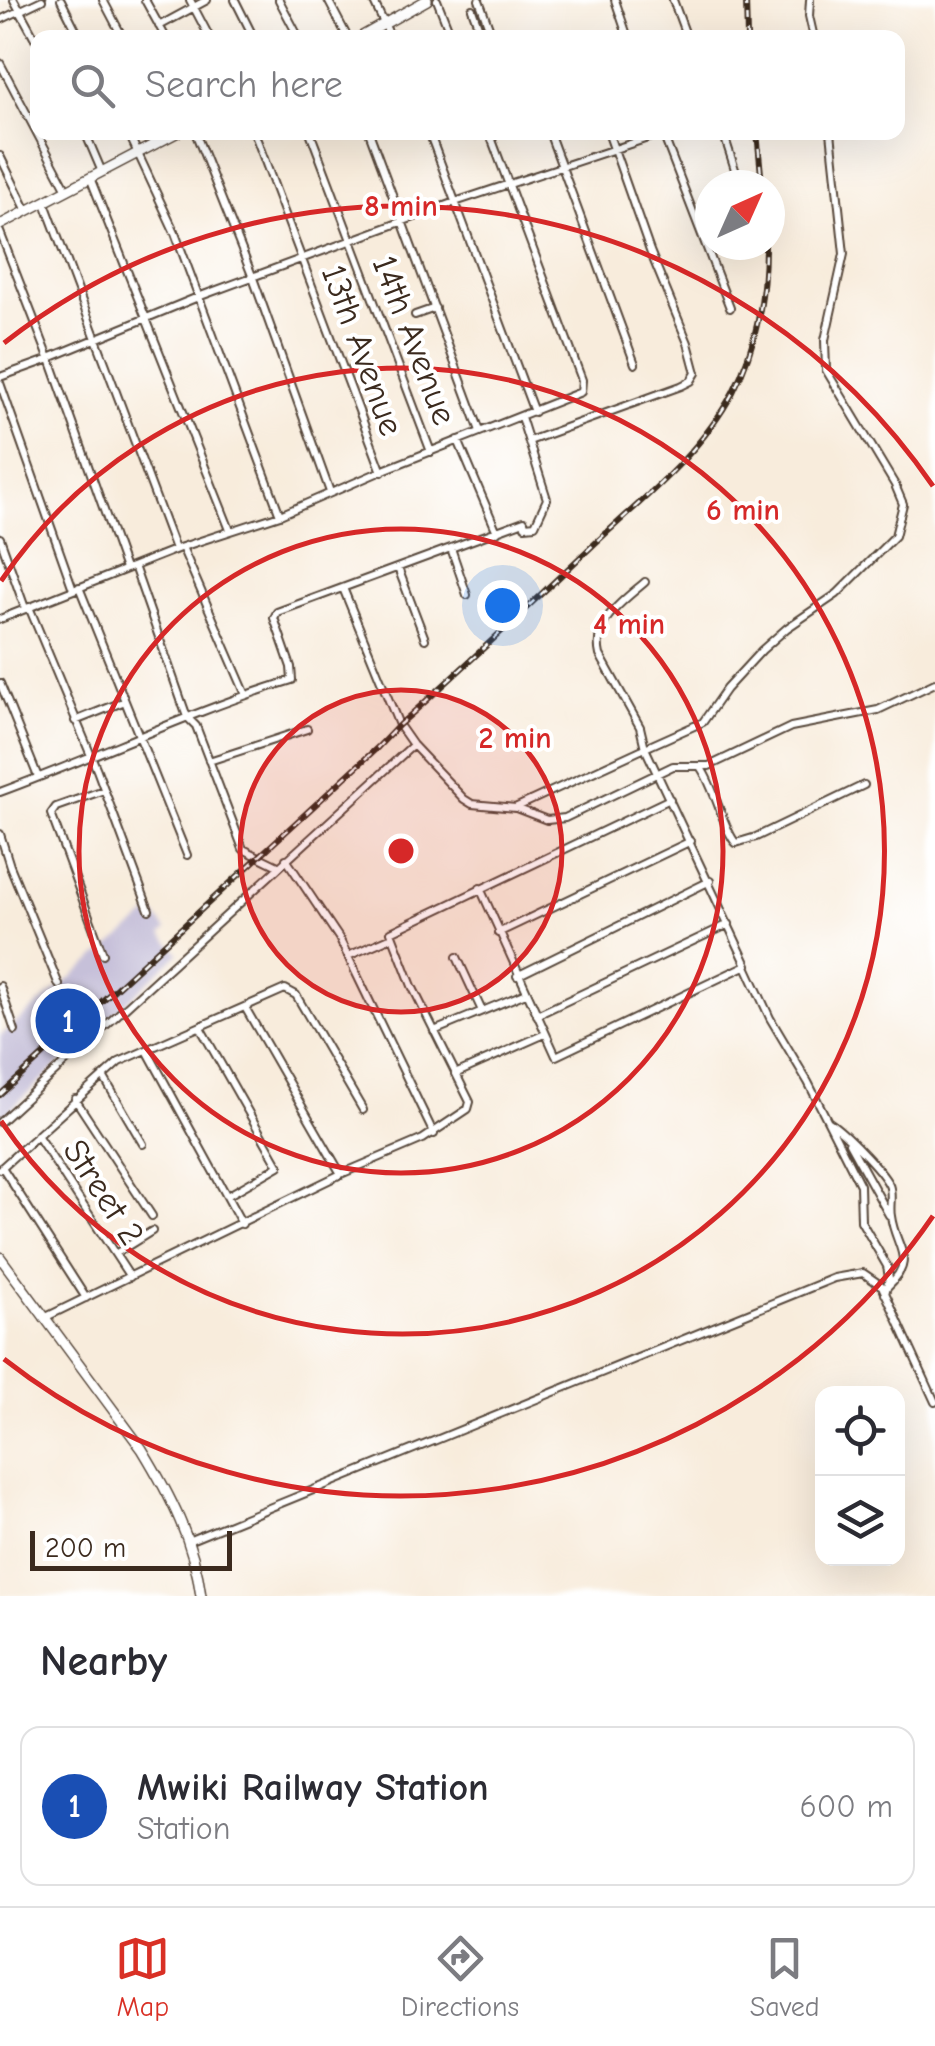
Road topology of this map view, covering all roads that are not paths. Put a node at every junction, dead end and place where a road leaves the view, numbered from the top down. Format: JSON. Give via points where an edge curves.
{"nodes":[{"id":1,"x":14,"y":0,"type":"edge"},
{"id":2,"x":42,"y":0,"type":"edge"},
{"id":3,"x":61,"y":0,"type":"edge"},
{"id":4,"x":103,"y":0,"type":"edge"},
{"id":5,"x":144,"y":0,"type":"edge"},
{"id":6,"x":207,"y":0,"type":"edge"},
{"id":7,"x":235,"y":0,"type":"edge"},
{"id":8,"x":279,"y":0,"type":"edge"},
{"id":9,"x":328,"y":0,"type":"edge"},
{"id":10,"x":373,"y":0,"type":"edge"},
{"id":11,"x":437,"y":0,"type":"edge"},
{"id":12,"x":480,"y":0,"type":"edge"},
{"id":13,"x":614,"y":0,"type":"edge"},
{"id":14,"x":674,"y":0,"type":"edge"},
{"id":15,"x":810,"y":0,"type":"edge"},
{"id":16,"x":421,"y":1,"type":"edge"},
{"id":17,"x":192,"y":4,"type":"edge"},
{"id":18,"x":472,"y":9,"type":"dead end"},
{"id":19,"x":19,"y":11,"type":"junction"},
{"id":20,"x":0,"y":20,"type":"edge"},
{"id":21,"x":385,"y":24,"type":"junction"},
{"id":22,"x":159,"y":26,"type":"junction"},
{"id":23,"x":30,"y":30,"type":"edge"},
{"id":24,"x":76,"y":30,"type":"edge"},
{"id":25,"x":119,"y":30,"type":"edge"},
{"id":26,"x":161,"y":30,"type":"edge"},
{"id":27,"x":206,"y":30,"type":"edge"},
{"id":28,"x":250,"y":30,"type":"edge"},
{"id":29,"x":295,"y":30,"type":"edge"},
{"id":30,"x":344,"y":30,"type":"edge"},
{"id":31,"x":374,"y":30,"type":"edge"},
{"id":32,"x":388,"y":30,"type":"edge"},
{"id":33,"x":449,"y":30,"type":"edge"},
{"id":34,"x":480,"y":30,"type":"edge"},
{"id":35,"x":490,"y":30,"type":"edge"},
{"id":36,"x":625,"y":30,"type":"edge"},
{"id":37,"x":685,"y":30,"type":"edge"},
{"id":38,"x":812,"y":30,"type":"edge"},
{"id":39,"x":0,"y":62,"type":"edge"},
{"id":40,"x":30,"y":120,"type":"edge"},
{"id":41,"x":41,"y":140,"type":"edge"},
{"id":42,"x":88,"y":140,"type":"edge"},
{"id":43,"x":132,"y":140,"type":"edge"},
{"id":44,"x":164,"y":140,"type":"edge"},
{"id":45,"x":197,"y":140,"type":"edge"},
{"id":46,"x":257,"y":140,"type":"edge"},
{"id":47,"x":313,"y":140,"type":"edge"},
{"id":48,"x":373,"y":140,"type":"edge"},
{"id":49,"x":432,"y":140,"type":"edge"},
{"id":50,"x":492,"y":140,"type":"edge"},
{"id":51,"x":552,"y":140,"type":"edge"},
{"id":52,"x":611,"y":140,"type":"edge"},
{"id":53,"x":642,"y":140,"type":"edge"},
{"id":54,"x":667,"y":140,"type":"edge"},
{"id":55,"x":726,"y":140,"type":"edge"},
{"id":56,"x":832,"y":140,"type":"edge"},
{"id":57,"x":614,"y":149,"type":"junction"},
{"id":58,"x":139,"y":154,"type":"junction"},
{"id":59,"x":0,"y":156,"type":"edge"},
{"id":60,"x":562,"y":166,"type":"junction"},
{"id":61,"x":735,"y":170,"type":"edge"},
{"id":62,"x":102,"y":172,"type":"junction"},
{"id":63,"x":91,"y":180,"type":"junction"},
{"id":64,"x":510,"y":184,"type":"junction"},
{"id":65,"x":67,"y":191,"type":"junction"},
{"id":66,"x":455,"y":202,"type":"junction"},
{"id":67,"x":45,"y":203,"type":"junction"},
{"id":68,"x":28,"y":211,"type":"junction"},
{"id":69,"x":400,"y":222,"type":"junction"},
{"id":70,"x":0,"y":228,"type":"edge"},
{"id":71,"x":352,"y":242,"type":"junction"},
{"id":72,"x":302,"y":258,"type":"junction"},
{"id":73,"x":253,"y":278,"type":"junction"},
{"id":74,"x":198,"y":297,"type":"junction"},
{"id":75,"x":435,"y":308,"type":"junction"},
{"id":76,"x":730,"y":308,"type":"dead end"},
{"id":77,"x":415,"y":315,"type":"dead end"},
{"id":78,"x":147,"y":320,"type":"junction"},
{"id":79,"x":99,"y":339,"type":"junction"},
{"id":80,"x":49,"y":358,"type":"junction"},
{"id":81,"x":635,"y":364,"type":"dead end"},
{"id":82,"x":0,"y":380,"type":"edge"},
{"id":83,"x":534,"y":412,"type":"junction"},
{"id":84,"x":521,"y":418,"type":"junction"},
{"id":85,"x":480,"y":431,"type":"junction"},
{"id":86,"x":458,"y":440,"type":"junction"},
{"id":87,"x":529,"y":441,"type":"junction"},
{"id":88,"x":431,"y":452,"type":"junction"},
{"id":89,"x":382,"y":472,"type":"junction"},
{"id":90,"x":330,"y":492,"type":"junction"},
{"id":91,"x":280,"y":515,"type":"junction"},
{"id":92,"x":230,"y":530,"type":"junction"},
{"id":93,"x":497,"y":532,"type":"junction"},
{"id":94,"x":0,"y":538,"type":"edge"},
{"id":95,"x":179,"y":548,"type":"junction"},
{"id":96,"x":451,"y":548,"type":"junction"},
{"id":97,"x":129,"y":567,"type":"junction"},
{"id":98,"x":398,"y":568,"type":"junction"},
{"id":99,"x":645,"y":582,"type":"dead end"},
{"id":100,"x":76,"y":588,"type":"junction"},
{"id":101,"x":343,"y":588,"type":"junction"},
{"id":102,"x":468,"y":595,"type":"dead end"},
{"id":103,"x":27,"y":608,"type":"junction"},
{"id":104,"x":0,"y":619,"type":"edge"},
{"id":105,"x":425,"y":639,"type":"dead end"},
{"id":106,"x":0,"y":683,"type":"edge"},
{"id":107,"x":935,"y":683,"type":"edge"},
{"id":108,"x":246,"y":695,"type":"junction"},
{"id":109,"x":125,"y":701,"type":"junction"},
{"id":110,"x":188,"y":717,"type":"junction"},
{"id":111,"x":74,"y":721,"type":"junction"},
{"id":112,"x":307,"y":729,"type":"dead end"},
{"id":113,"x":140,"y":738,"type":"junction"},
{"id":114,"x":413,"y":745,"type":"junction"},
{"id":115,"x":646,"y":748,"type":"junction"},
{"id":116,"x":90,"y":757,"type":"junction"},
{"id":117,"x":209,"y":761,"type":"junction"},
{"id":118,"x":700,"y":766,"type":"junction"},
{"id":119,"x":656,"y":774,"type":"junction"},
{"id":120,"x":38,"y":778,"type":"junction"},
{"id":121,"x":864,"y":785,"type":"dead end"},
{"id":122,"x":104,"y":790,"type":"junction"},
{"id":123,"x":0,"y":792,"type":"edge"},
{"id":124,"x":670,"y":799,"type":"junction"},
{"id":125,"x":516,"y":808,"type":"junction"},
{"id":126,"x":0,"y":834,"type":"edge"},
{"id":127,"x":691,"y":840,"type":"junction"},
{"id":128,"x":187,"y":855,"type":"dead end"},
{"id":129,"x":286,"y":859,"type":"junction"},
{"id":130,"x":278,"y":866,"type":"junction"},
{"id":131,"x":710,"y":881,"type":"junction"},
{"id":132,"x":480,"y":888,"type":"junction"},
{"id":133,"x":149,"y":910,"type":"dead end"},
{"id":134,"x":729,"y":924,"type":"junction"},
{"id":135,"x":498,"y":933,"type":"junction"},
{"id":136,"x":392,"y":937,"type":"junction"},
{"id":137,"x":102,"y":954,"type":"dead end"},
{"id":138,"x":348,"y":956,"type":"junction"},
{"id":139,"x":457,"y":957,"type":"dead end"},
{"id":140,"x":746,"y":966,"type":"junction"},
{"id":141,"x":517,"y":976,"type":"junction"},
{"id":142,"x":59,"y":985,"type":"dead end"},
{"id":143,"x":0,"y":986,"type":"edge"},
{"id":144,"x":526,"y":993,"type":"junction"},
{"id":145,"x":246,"y":1009,"type":"junction"},
{"id":146,"x":482,"y":1011,"type":"junction"},
{"id":147,"x":537,"y":1016,"type":"junction"},
{"id":148,"x":201,"y":1029,"type":"junction"},
{"id":149,"x":15,"y":1031,"type":"dead end"},
{"id":150,"x":434,"y":1031,"type":"junction"},
{"id":151,"x":545,"y":1034,"type":"junction"},
{"id":152,"x":148,"y":1052,"type":"junction"},
{"id":153,"x":455,"y":1074,"type":"junction"},
{"id":154,"x":103,"y":1076,"type":"junction"},
{"id":155,"x":74,"y":1099,"type":"junction"},
{"id":156,"x":363,"y":1110,"type":"dead end"},
{"id":157,"x":0,"y":1122,"type":"edge"},
{"id":158,"x":828,"y":1122,"type":"junction"},
{"id":159,"x":844,"y":1132,"type":"junction"},
{"id":160,"x":434,"y":1134,"type":"junction"},
{"id":161,"x":37,"y":1135,"type":"junction"},
{"id":162,"x":143,"y":1144,"type":"dead end"},
{"id":163,"x":1,"y":1168,"type":"edge"},
{"id":164,"x":341,"y":1174,"type":"junction"},
{"id":165,"x":227,"y":1196,"type":"junction"},
{"id":166,"x":152,"y":1216,"type":"dead end"},
{"id":167,"x":891,"y":1218,"type":"junction"},
{"id":168,"x":242,"y":1224,"type":"junction"},
{"id":169,"x":152,"y":1232,"type":"dead end"},
{"id":170,"x":115,"y":1254,"type":"junction"},
{"id":171,"x":0,"y":1257,"type":"edge"},
{"id":172,"x":130,"y":1277,"type":"junction"},
{"id":173,"x":886,"y":1290,"type":"junction"},
{"id":174,"x":86,"y":1298,"type":"junction"},
{"id":175,"x":43,"y":1318,"type":"junction"},
{"id":176,"x":935,"y":1402,"type":"edge"},
{"id":177,"x":188,"y":1541,"type":"junction"},
{"id":178,"x":200,"y":1596,"type":"edge"}],
"edges":[{"from":1,"to":19,"type":"street"},
{"from":2,"to":19,"type":"street"},
{"from":3,"to":24,"type":"street"},
{"from":4,"to":25,"type":"street"},
{"from":5,"to":22,"type":"street"},
{"from":6,"to":17,"type":"street"},
{"from":7,"to":28,"type":"street"},
{"from":8,"to":29,"type":"street"},
{"from":9,"to":30,"type":"street"},
{"from":10,"to":21,"type":"street"},
{"from":11,"to":33,"type":"street"},
{"from":12,"to":35,"type":"street"},
{"from":13,"to":36,"type":"street"},
{"from":14,"to":37,"type":"street"},
{"from":15,"to":38,"type":"street"},
{"from":16,"to":21,"type":"main road"},
{"from":17,"to":22,"type":"street"},
{"from":17,"to":27,"type":"street"},
{"from":18,"to":34,"type":"street"},
{"from":19,"to":20,"type":"street"},
{"from":19,"to":23,"type":"street"},
{"from":21,"to":31,"type":"main road"},
{"from":21,"to":32,"type":"street"},
{"from":22,"to":26,"type":"street"},
{"from":39,"to":40,"type":"street"},
{"from":41,"to":65,"type":"street"},
{"from":42,"to":62,"type":"street"},
{"from":43,"to":58,"type":"street"},
{"from":44,"to":58,"type":"main road"},
{"from":45,"to":73,"type":"street"},
{"from":46,"to":72,"type":"street","name":"13th Avenue"},
{"from":47,"to":71,"type":"street","name":"14th Avenue"},
{"from":48,"to":69,"type":"street"},
{"from":49,"to":66,"type":"street"},
{"from":50,"to":64,"type":"street"},
{"from":51,"to":60,"type":"street"},
{"from":52,"to":57,"type":"street"},
{"from":53,"to":57,"type":"street"},
{"from":54,"to":76,"type":"street"},
{"from":55,"to":61,"type":"street"},
{"from":56,"to":115,"type":"street","via":[[844,254],[825,340],[826,370],[895,485],[902,519],[895,536],[837,594],[762,650],[703,722]]},
{"from":57,"to":60,"type":"street"},
{"from":57,"to":87,"type":"street","via":[[696,373],[681,386]]},
{"from":58,"to":62,"type":"main road"},
{"from":58,"to":74,"type":"street"},
{"from":59,"to":68,"type":"street"},
{"from":60,"to":64,"type":"street"},
{"from":60,"to":81,"type":"street"},
{"from":62,"to":63,"type":"main road"},
{"from":63,"to":65,"type":"main road"},
{"from":63,"to":78,"type":"street"},
{"from":64,"to":66,"type":"street"},
{"from":64,"to":83,"type":"street","via":[[584,385],[578,394]]},
{"from":65,"to":67,"type":"main road"},
{"from":66,"to":69,"type":"street"},
{"from":66,"to":83,"type":"street"},
{"from":67,"to":68,"type":"main road"},
{"from":67,"to":79,"type":"street"},
{"from":68,"to":70,"type":"main road"},
{"from":69,"to":71,"type":"street"},
{"from":69,"to":75,"type":"street"},
{"from":70,"to":80,"type":"street"},
{"from":71,"to":72,"type":"street"},
{"from":71,"to":88,"type":"street","name":"14th Avenue"},
{"from":72,"to":73,"type":"street"},
{"from":72,"to":89,"type":"street","name":"13th Avenue"},
{"from":73,"to":74,"type":"street"},
{"from":73,"to":90,"type":"street"},
{"from":74,"to":78,"type":"street"},
{"from":74,"to":91,"type":"street"},
{"from":75,"to":77,"type":"street"},
{"from":75,"to":85,"type":"street"},
{"from":78,"to":79,"type":"street"},
{"from":78,"to":92,"type":"street"},
{"from":79,"to":80,"type":"street"},
{"from":79,"to":95,"type":"street"},
{"from":80,"to":82,"type":"street"},
{"from":80,"to":97,"type":"street"},
{"from":82,"to":100,"type":"street"},
{"from":83,"to":84,"type":"street"},
{"from":84,"to":85,"type":"street"},
{"from":84,"to":87,"type":"street"},
{"from":85,"to":86,"type":"street"},
{"from":86,"to":88,"type":"street"},
{"from":86,"to":93,"type":"street"},
{"from":87,"to":93,"type":"street","via":[[548,504],[535,525],[524,521]]},
{"from":88,"to":89,"type":"street"},
{"from":89,"to":90,"type":"street"},
{"from":90,"to":91,"type":"street"},
{"from":91,"to":92,"type":"street"},
{"from":92,"to":95,"type":"street"},
{"from":93,"to":96,"type":"street"},
{"from":94,"to":103,"type":"street"},
{"from":95,"to":97,"type":"street"},
{"from":95,"to":108,"type":"street"},
{"from":96,"to":98,"type":"street"},
{"from":96,"to":102,"type":"street"},
{"from":97,"to":100,"type":"street"},
{"from":97,"to":110,"type":"street"},
{"from":98,"to":101,"type":"street"},
{"from":98,"to":105,"type":"street"},
{"from":99,"to":115,"type":"street","via":[[610,613],[597,642]]},
{"from":100,"to":103,"type":"street"},
{"from":100,"to":109,"type":"street"},
{"from":101,"to":108,"type":"street","via":[[275,615],[292,680]]},
{"from":101,"to":114,"type":"street"},
{"from":103,"to":104,"type":"street"},
{"from":103,"to":111,"type":"street"},
{"from":106,"to":120,"type":"street"},
{"from":107,"to":118,"type":"street","via":[[878,710],[791,728]]},
{"from":108,"to":110,"type":"street"},
{"from":109,"to":111,"type":"street"},
{"from":109,"to":113,"type":"street"},
{"from":110,"to":113,"type":"street"},
{"from":110,"to":117,"type":"street"},
{"from":111,"to":116,"type":"street"},
{"from":112,"to":117,"type":"street"},
{"from":113,"to":116,"type":"street"},
{"from":113,"to":128,"type":"street"},
{"from":114,"to":125,"type":"street","via":[[472,804]]},
{"from":114,"to":129,"type":"street"},
{"from":115,"to":119,"type":"street"},
{"from":115,"to":125,"type":"street"},
{"from":116,"to":120,"type":"street"},
{"from":116,"to":122,"type":"street"},
{"from":117,"to":130,"type":"street","via":[[243,848]]},
{"from":118,"to":119,"type":"street","via":[[672,766]]},
{"from":118,"to":121,"type":"street","via":[[736,843]]},
{"from":119,"to":124,"type":"street"},
{"from":119,"to":125,"type":"street","via":[[556,820]]},
{"from":120,"to":123,"type":"street"},
{"from":122,"to":133,"type":"street"},
{"from":122,"to":137,"type":"street","via":[[52,814]]},
{"from":124,"to":127,"type":"street"},
{"from":124,"to":132,"type":"street"},
{"from":126,"to":142,"type":"street"},
{"from":127,"to":131,"type":"street"},
{"from":127,"to":135,"type":"street"},
{"from":129,"to":130,"type":"street"},
{"from":129,"to":138,"type":"street"},
{"from":130,"to":157,"type":"street"},
{"from":131,"to":134,"type":"street"},
{"from":131,"to":141,"type":"street"},
{"from":132,"to":135,"type":"street"},
{"from":132,"to":136,"type":"street","via":[[392,931]]},
{"from":134,"to":140,"type":"street"},
{"from":134,"to":147,"type":"street"},
{"from":135,"to":141,"type":"street"},
{"from":136,"to":138,"type":"street"},
{"from":136,"to":150,"type":"street"},
{"from":138,"to":160,"type":"street"},
{"from":139,"to":146,"type":"street"},
{"from":140,"to":151,"type":"street","via":[[556,1056]]},
{"from":140,"to":158,"type":"street"},
{"from":141,"to":144,"type":"street"},
{"from":143,"to":149,"type":"street"},
{"from":144,"to":146,"type":"street"},
{"from":144,"to":147,"type":"street"},
{"from":145,"to":148,"type":"street"},
{"from":145,"to":156,"type":"street","via":[[284,989],[293,992]]},
{"from":145,"to":164,"type":"street"},
{"from":146,"to":150,"type":"street"},
{"from":147,"to":151,"type":"street"},
{"from":148,"to":152,"type":"street"},
{"from":148,"to":165,"type":"street","via":[[279,1166]]},
{"from":150,"to":153,"type":"street"},
{"from":151,"to":153,"type":"street"},
{"from":152,"to":154,"type":"street"},
{"from":152,"to":165,"type":"street"},
{"from":153,"to":160,"type":"street","via":[[470,1107]]},
{"from":154,"to":155,"type":"street"},
{"from":154,"to":162,"type":"street"},
{"from":155,"to":161,"type":"street"},
{"from":155,"to":166,"type":"street"},
{"from":158,"to":159,"type":"street"},
{"from":158,"to":173,"type":"street","via":[[860,1185],[861,1221],[887,1266]]},
{"from":159,"to":167,"type":"street"},
{"from":159,"to":167,"type":"street","via":[[889,1185]]},
{"from":160,"to":164,"type":"street"},
{"from":161,"to":163,"type":"street"},
{"from":161,"to":170,"type":"street","name":"Street 2"},
{"from":163,"to":174,"type":"street"},
{"from":164,"to":168,"type":"street"},
{"from":165,"to":168,"type":"street"},
{"from":167,"to":173,"type":"street","via":[[904,1259]]},
{"from":168,"to":172,"type":"street"},
{"from":169,"to":170,"type":"street"},
{"from":170,"to":172,"type":"street","name":"Street 2"},
{"from":171,"to":175,"type":"main road"},
{"from":172,"to":174,"type":"street"},
{"from":173,"to":176,"type":"street"},
{"from":173,"to":177,"type":"street","via":[[863,1273],[834,1278]]},
{"from":174,"to":175,"type":"street"},
{"from":175,"to":177,"type":"main road","via":[[142,1448]]},
{"from":177,"to":178,"type":"main road"}]}
